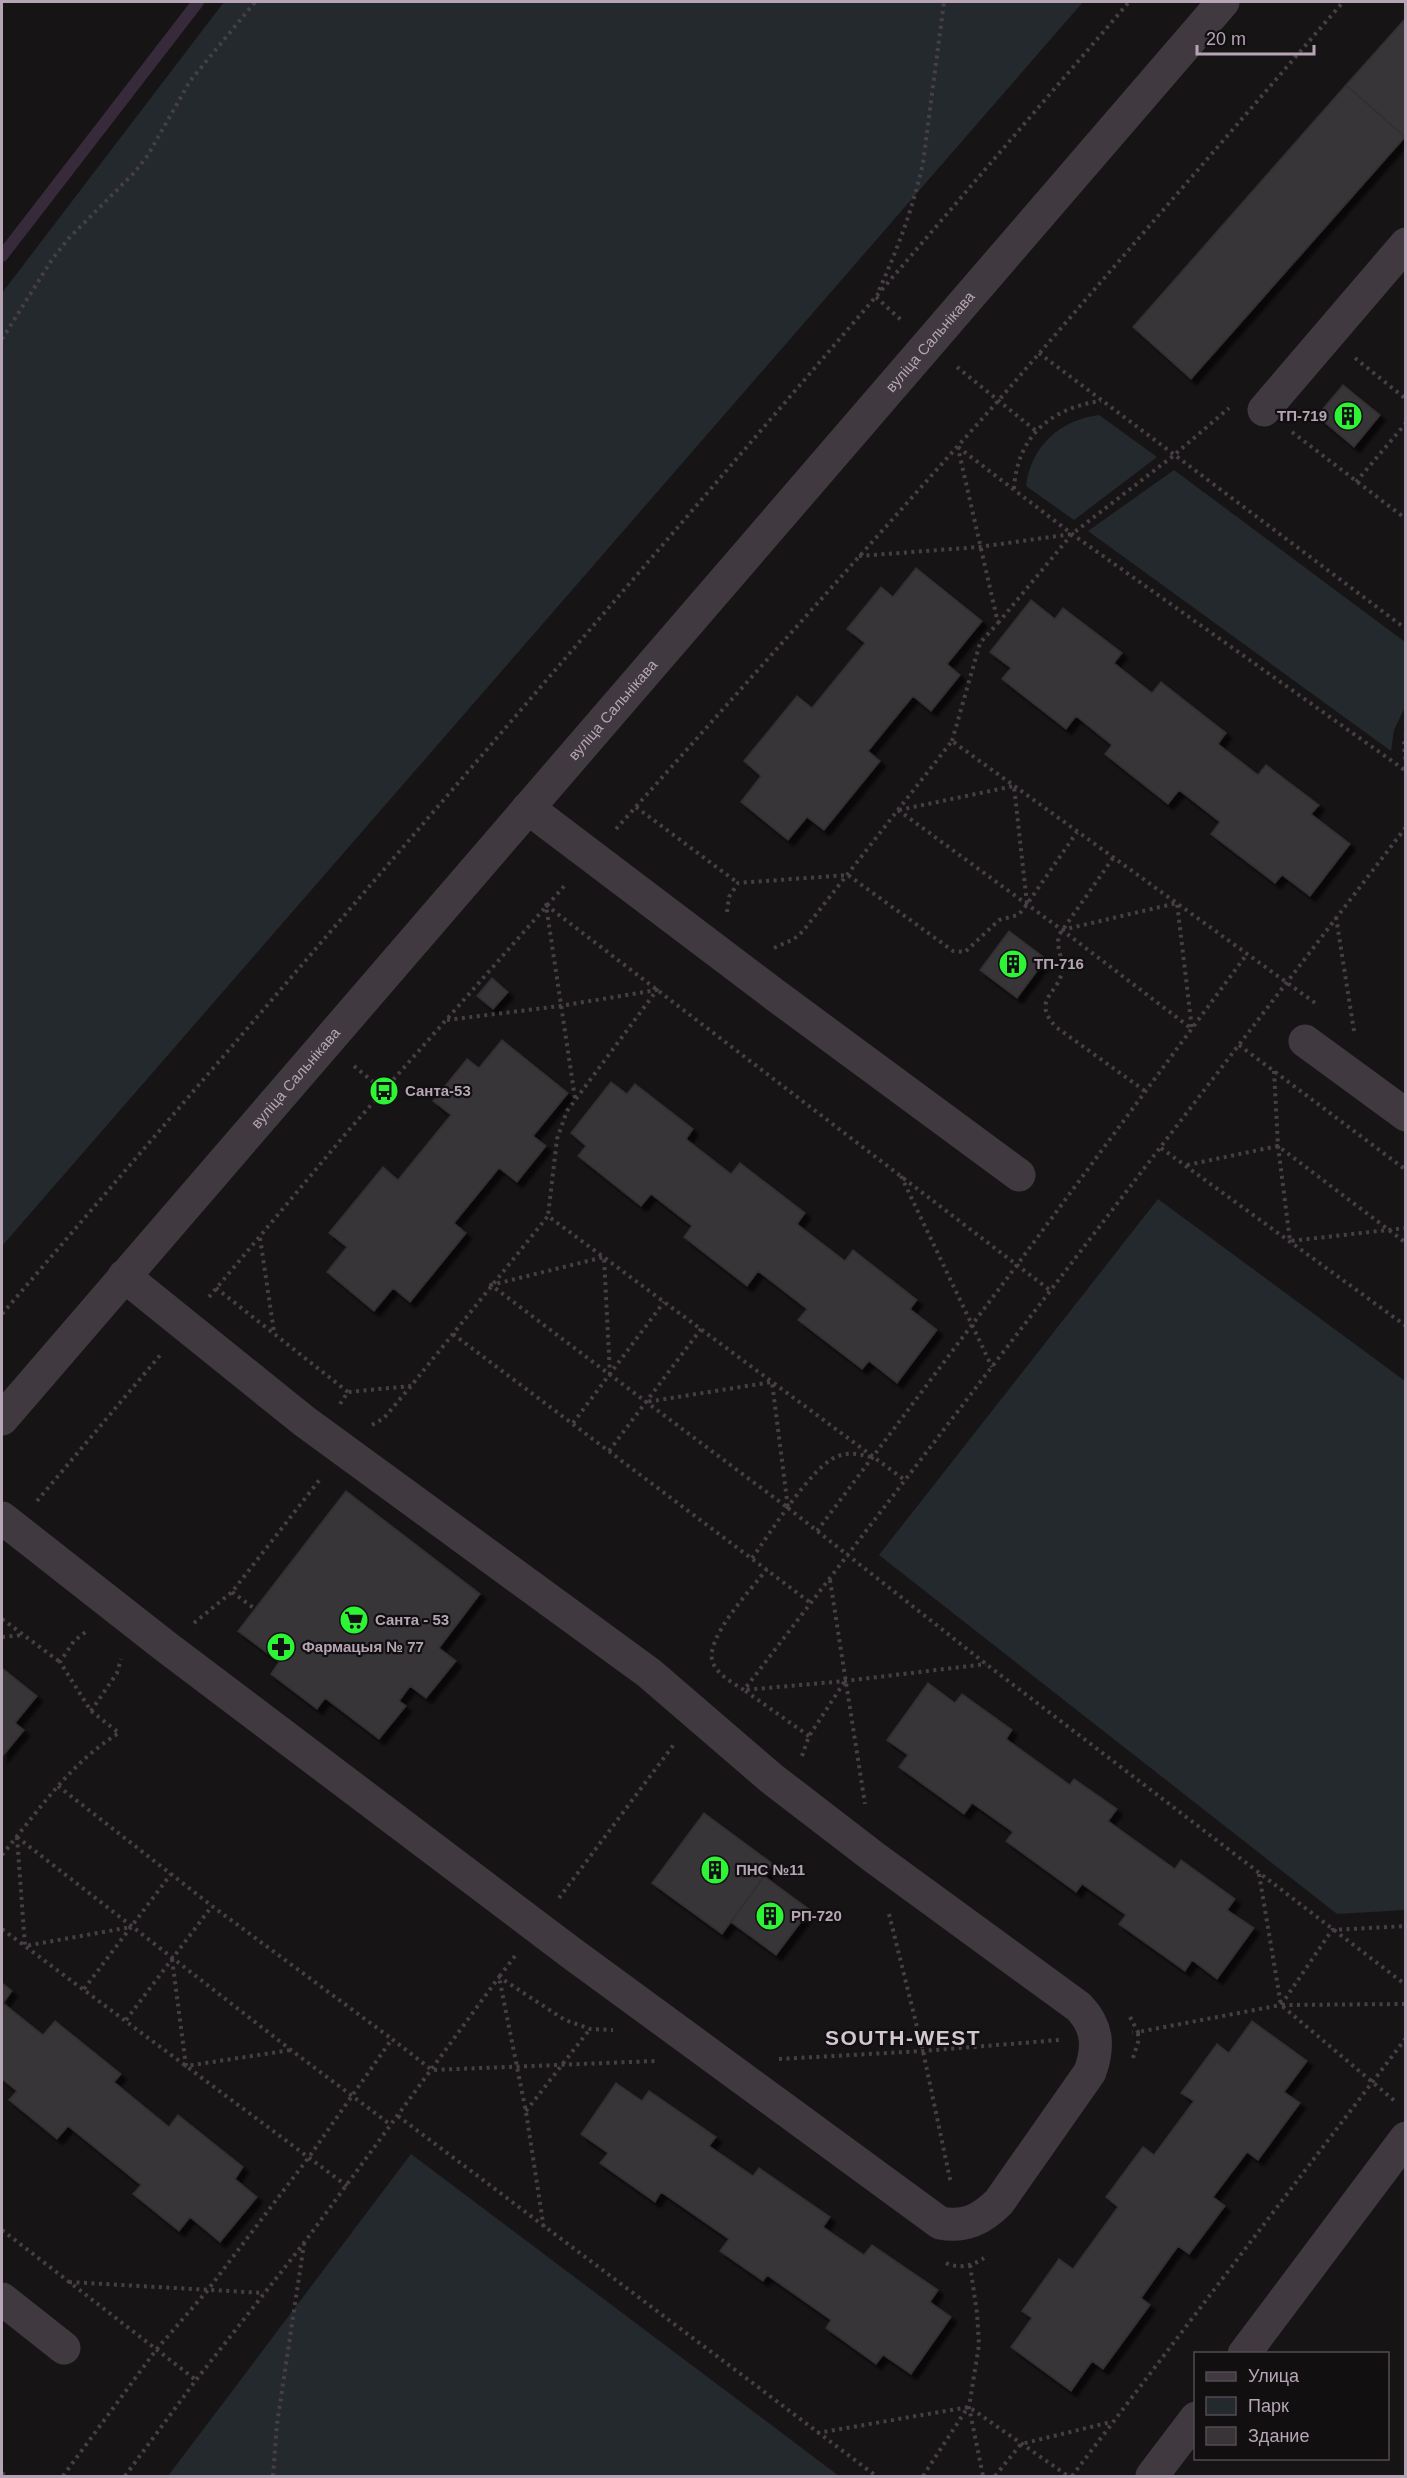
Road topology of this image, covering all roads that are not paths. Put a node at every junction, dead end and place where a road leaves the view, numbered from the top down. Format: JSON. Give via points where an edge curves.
{"nodes":[{"id":1,"x":1223,"y":2,"type":"edge"},
{"id":2,"x":1406,"y":244,"type":"edge"},
{"id":3,"x":1264,"y":410,"type":"road end"},
{"id":4,"x":528,"y":808,"type":"junction"},
{"id":5,"x":1305,"y":1041,"type":"dead end"},
{"id":6,"x":1406,"y":1115,"type":"edge"},
{"id":7,"x":1019,"y":1175,"type":"dead end"},
{"id":8,"x":124,"y":1276,"type":"junction"},
{"id":9,"x":2,"y":1419,"type":"edge"},
{"id":10,"x":8,"y":1523,"type":"edge"},
{"id":11,"x":1406,"y":2138,"type":"edge"},
{"id":12,"x":2,"y":2299,"type":"edge"},
{"id":13,"x":64,"y":2348,"type":"dead end"},
{"id":14,"x":1246,"y":2352,"type":"edge"},
{"id":15,"x":1194,"y":2421,"type":"edge"},
{"id":16,"x":1152,"y":2476,"type":"edge"}],
"edges":[{"from":1,"to":4,"type":"street","name":"вуліца Сальнікава"},
{"from":2,"to":3,"type":"street"},
{"from":4,"to":7,"type":"street"},
{"from":4,"to":8,"type":"street","name":"вуліца Сальнікава"},
{"from":5,"to":6,"type":"street"},
{"from":8,"to":9,"type":"street","name":"вуліца Сальнікава"},
{"from":8,"to":10,"type":"street","via":[[343,1449],[650,1673],[754,1765],[875,1858],[1079,2007],[1096,2036],[1090,2072],[999,2202],[980,2218],[960,2225],[930,2218],[537,1927]]},
{"from":11,"to":14,"type":"street"},
{"from":12,"to":13,"type":"street"},
{"from":15,"to":16,"type":"street"}]}
